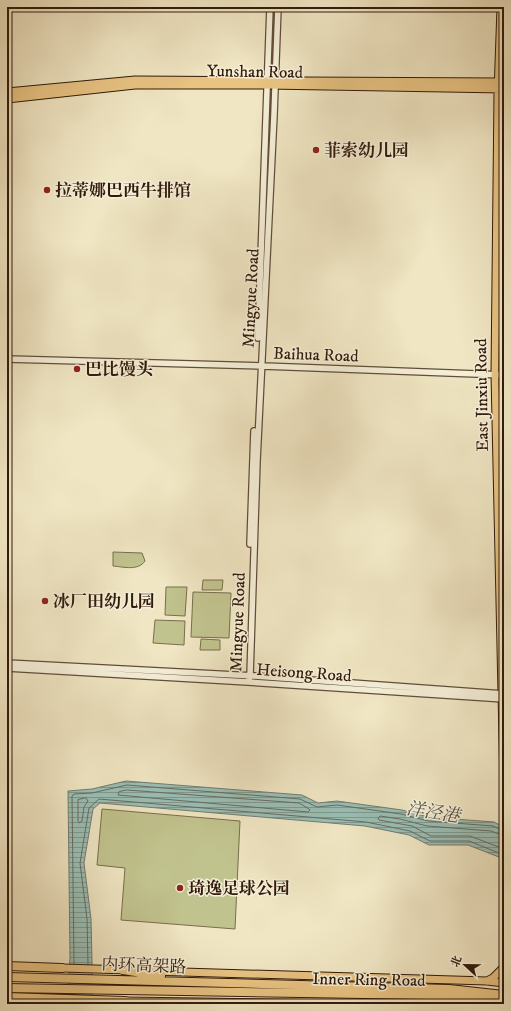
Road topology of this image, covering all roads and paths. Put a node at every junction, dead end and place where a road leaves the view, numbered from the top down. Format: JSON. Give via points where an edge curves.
{"nodes":[{"id":1,"x":270,"y":7,"type":"edge"},
{"id":2,"x":278,"y":7,"type":"edge"},
{"id":3,"x":501,"y":7,"type":"edge"},
{"id":4,"x":267,"y":82,"type":"junction"},
{"id":5,"x":275,"y":83,"type":"junction"},
{"id":6,"x":501,"y":86,"type":"edge"},
{"id":7,"x":7,"y":92,"type":"edge"},
{"id":8,"x":7,"y":99,"type":"edge"},
{"id":9,"x":7,"y":359,"type":"edge"},
{"id":10,"x":259,"y":366,"type":"junction"},
{"id":11,"x":495,"y":374,"type":"junction"},
{"id":12,"x":504,"y":375,"type":"edge"},
{"id":13,"x":7,"y":663,"type":"edge"},
{"id":14,"x":7,"y":668,"type":"edge"},
{"id":15,"x":248,"y":676,"type":"junction"},
{"id":16,"x":248,"y":682,"type":"junction"},
{"id":17,"x":503,"y":696,"type":"edge"},
{"id":18,"x":504,"y":784,"type":"edge"},
{"id":19,"x":7,"y":966,"type":"edge"},
{"id":20,"x":504,"y":967,"type":"edge"},
{"id":21,"x":62,"y":968,"type":"junction"},
{"id":22,"x":7,"y":970,"type":"edge"},
{"id":23,"x":123,"y":970,"type":"junction"},
{"id":24,"x":7,"y":977,"type":"edge"},
{"id":25,"x":487,"y":981,"type":"junction"},
{"id":26,"x":193,"y":982,"type":"junction"},
{"id":27,"x":504,"y":983,"type":"edge"},
{"id":28,"x":7,"y":988,"type":"edge"},
{"id":29,"x":280,"y":988,"type":"junction"},
{"id":30,"x":60,"y":990,"type":"junction"},
{"id":31,"x":504,"y":995,"type":"edge"},
{"id":32,"x":7,"y":997,"type":"edge"},
{"id":33,"x":125,"y":1001,"type":"junction"},
{"id":34,"x":504,"y":1003,"type":"edge"},
{"id":35,"x":347,"y":1004,"type":"edge"}],
"edges":[{"from":1,"to":4,"type":"street","name":"Mingyue Road"},
{"from":2,"to":5,"type":"street","name":"Mingyue Road"},
{"from":3,"to":6,"type":"main road","name":"East Jinxiu Road"},
{"from":4,"to":5,"type":"main road","name":"Yunshan Road"},
{"from":4,"to":7,"type":"main road","name":"Yunshan Road","via":[[135,80]]},
{"from":4,"to":8,"type":"main road","name":"Yunshan Road","via":[[135,85]]},
{"from":4,"to":10,"type":"street","name":"Mingyue Road"},
{"from":5,"to":6,"type":"main road","name":"Yunshan Road"},
{"from":5,"to":10,"type":"street","name":"Mingyue Road"},
{"from":6,"to":11,"type":"main road","name":"East Jinxiu Road"},
{"from":9,"to":10,"type":"street","name":"Baihua Road"},
{"from":10,"to":11,"type":"street","name":"Baihua Road"},
{"from":10,"to":15,"type":"street","name":"Mingyue Road","via":[[252,479]]},
{"from":11,"to":12,"type":"street","name":"Baihua Road"},
{"from":11,"to":17,"type":"main road","name":"East Jinxiu Road"},
{"from":13,"to":15,"type":"street"},
{"from":14,"to":16,"type":"street","name":"Heisong Road"},
{"from":15,"to":16,"type":"street","name":"Mingyue Road"},
{"from":15,"to":17,"type":"street"},
{"from":16,"to":17,"type":"street","name":"Heisong Road"},
{"from":17,"to":18,"type":"main road","name":"East Jinxiu Road"},
{"from":19,"to":21,"type":"highway"},
{"from":20,"to":25,"type":"main road"},
{"from":21,"to":22,"type":"highway"},
{"from":21,"to":23,"type":"main road"},
{"from":23,"to":25,"type":"main road"},
{"from":23,"to":26,"type":"highway"},
{"from":24,"to":26,"type":"highway","name":"内环高架路"},
{"from":25,"to":27,"type":"main road"},
{"from":26,"to":29,"type":"highway","name":"内环高架路"},
{"from":28,"to":30,"type":"highway","name":"内环高架路"},
{"from":29,"to":30,"type":"highway","name":"内环高架路"},
{"from":29,"to":31,"type":"highway","name":"Inner Ring Road","via":[[449,989]]},
{"from":29,"to":34,"type":"highway","name":"Inner Ring Road","via":[[426,995]]},
{"from":30,"to":33,"type":"highway"},
{"from":32,"to":33,"type":"highway"},
{"from":33,"to":35,"type":"main road"}]}
